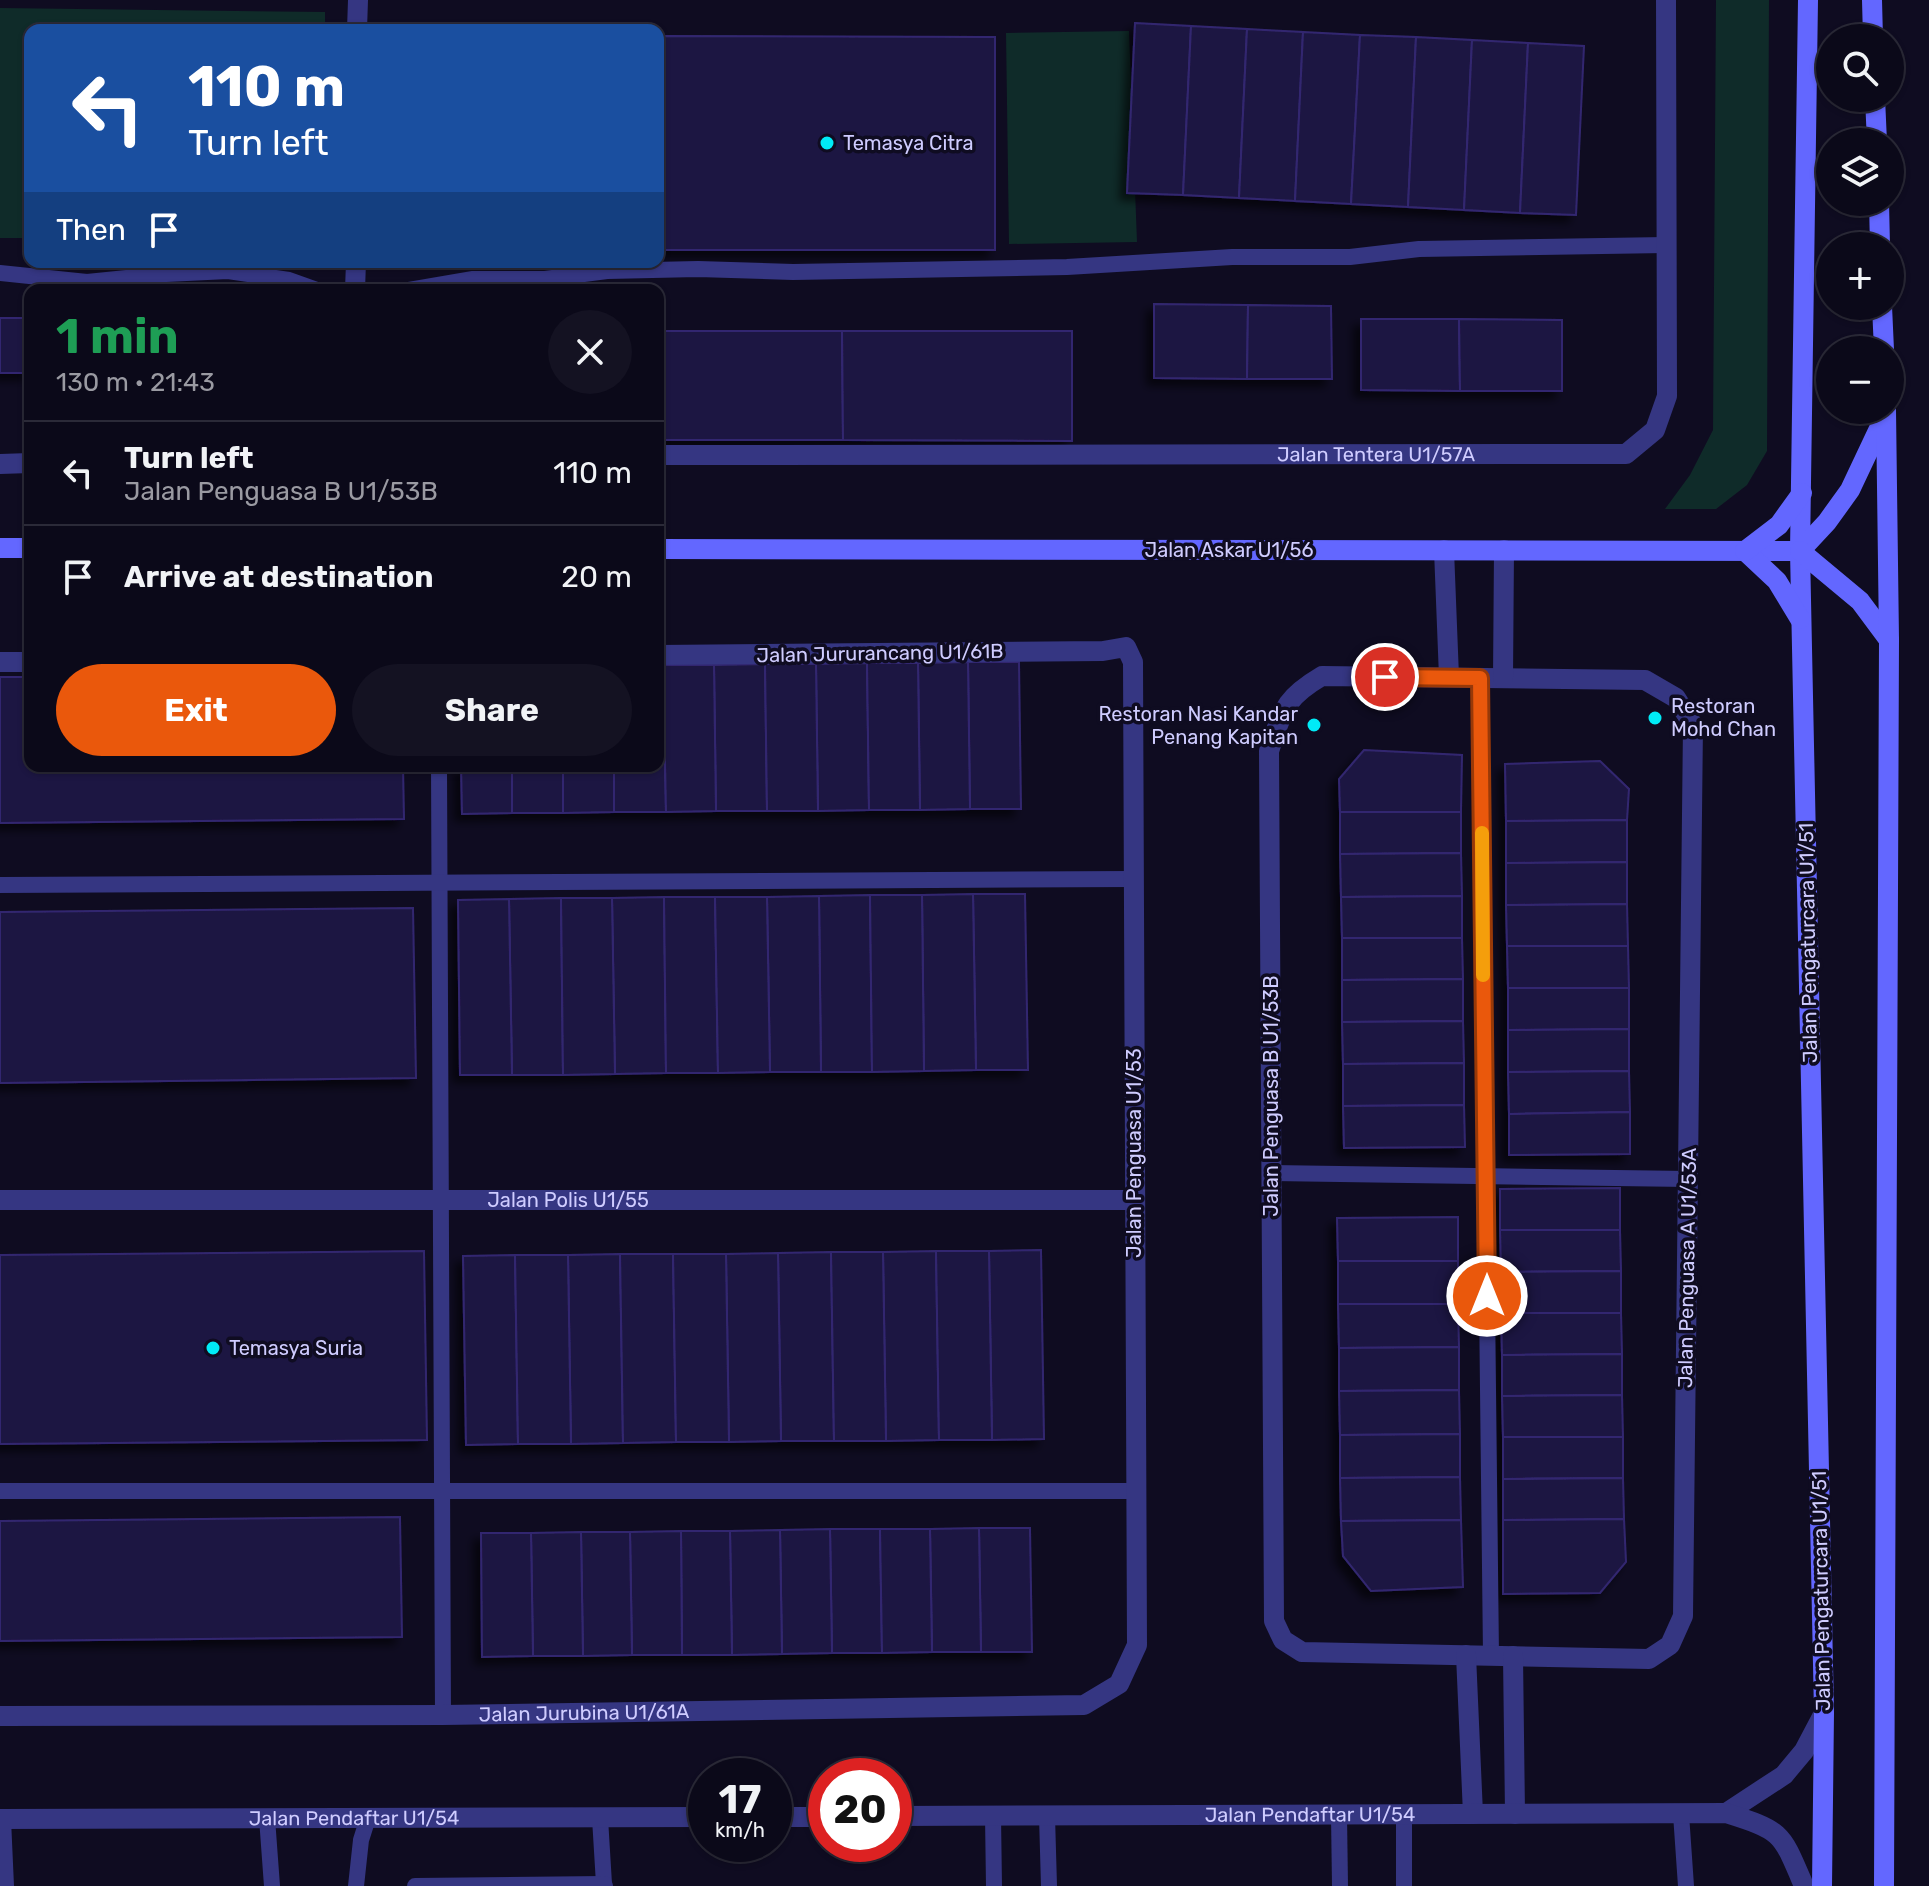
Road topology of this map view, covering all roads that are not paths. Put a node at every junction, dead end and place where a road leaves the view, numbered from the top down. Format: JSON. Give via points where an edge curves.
{"nodes":[{"id":1,"x":358,"y":0,"type":"edge"},
{"id":2,"x":1666,"y":0,"type":"edge"},
{"id":3,"x":1808,"y":0,"type":"edge"},
{"id":4,"x":1872,"y":0,"type":"edge"},
{"id":5,"x":357,"y":24,"type":"edge"},
{"id":6,"x":1873,"y":24,"type":"edge"},
{"id":7,"x":1666,"y":245,"type":"junction"},
{"id":8,"x":0,"y":273,"type":"edge"},
{"id":9,"x":300,"y":284,"type":"edge"},
{"id":10,"x":444,"y":284,"type":"edge"},
{"id":11,"x":1880,"y":424,"type":"edge"},
{"id":12,"x":1886,"y":424,"type":"edge"},
{"id":13,"x":664,"y":455,"type":"edge"},
{"id":14,"x":24,"y":463,"type":"edge"},
{"id":15,"x":0,"y":464,"type":"edge"},
{"id":16,"x":1802,"y":493,"type":"junction"},
{"id":17,"x":0,"y":548,"type":"edge"},
{"id":18,"x":24,"y":548,"type":"edge"},
{"id":19,"x":664,"y":549,"type":"edge"},
{"id":20,"x":1444,"y":550,"type":"junction"},
{"id":21,"x":1504,"y":550,"type":"junction"},
{"id":22,"x":1745,"y":551,"type":"junction"},
{"id":23,"x":1800,"y":551,"type":"junction"},
{"id":24,"x":1801,"y":620,"type":"junction"},
{"id":25,"x":1889,"y":640,"type":"junction"},
{"id":26,"x":664,"y":655,"type":"edge"},
{"id":27,"x":0,"y":662,"type":"edge"},
{"id":28,"x":24,"y":662,"type":"edge"},
{"id":29,"x":1133,"y":662,"type":"joint"},
{"id":30,"x":1449,"y":677,"type":"junction"},
{"id":31,"x":1480,"y":678,"type":"junction"},
{"id":32,"x":1503,"y":678,"type":"junction"},
{"id":33,"x":439,"y":772,"type":"edge"},
{"id":34,"x":1133,"y":879,"type":"junction"},
{"id":35,"x":439,"y":882,"type":"junction"},
{"id":36,"x":0,"y":885,"type":"edge"},
{"id":37,"x":1272,"y":1173,"type":"junction"},
{"id":38,"x":1485,"y":1176,"type":"junction"},
{"id":39,"x":1688,"y":1179,"type":"junction"},
{"id":40,"x":0,"y":1200,"type":"edge"},
{"id":41,"x":440,"y":1200,"type":"junction"},
{"id":42,"x":1135,"y":1200,"type":"junction"},
{"id":43,"x":0,"y":1491,"type":"edge"},
{"id":44,"x":442,"y":1491,"type":"junction"},
{"id":45,"x":1136,"y":1491,"type":"junction"},
{"id":46,"x":1137,"y":1645,"type":"joint"},
{"id":47,"x":1302,"y":1652,"type":"joint"},
{"id":48,"x":1466,"y":1655,"type":"junction"},
{"id":49,"x":1491,"y":1656,"type":"junction"},
{"id":50,"x":1513,"y":1656,"type":"junction"},
{"id":51,"x":1824,"y":1713,"type":"junction"},
{"id":52,"x":443,"y":1715,"type":"junction"},
{"id":53,"x":0,"y":1716,"type":"edge"},
{"id":54,"x":1726,"y":1813,"type":"junction"},
{"id":55,"x":1473,"y":1814,"type":"junction"},
{"id":56,"x":1515,"y":1814,"type":"junction"},
{"id":57,"x":1681,"y":1814,"type":"junction"},
{"id":58,"x":1339,"y":1815,"type":"junction"},
{"id":59,"x":1404,"y":1815,"type":"junction"},
{"id":60,"x":912,"y":1816,"type":"edge"},
{"id":61,"x":993,"y":1816,"type":"junction"},
{"id":62,"x":1047,"y":1816,"type":"junction"},
{"id":63,"x":688,"y":1817,"type":"edge"},
{"id":64,"x":267,"y":1818,"type":"junction"},
{"id":65,"x":368,"y":1818,"type":"junction"},
{"id":66,"x":600,"y":1818,"type":"junction"},
{"id":67,"x":2,"y":1819,"type":"edge"},
{"id":68,"x":605,"y":1885,"type":"edge"},
{"id":69,"x":6,"y":1886,"type":"edge"},
{"id":70,"x":272,"y":1886,"type":"edge"},
{"id":71,"x":356,"y":1886,"type":"edge"},
{"id":72,"x":415,"y":1886,"type":"edge"},
{"id":73,"x":994,"y":1886,"type":"edge"},
{"id":74,"x":1049,"y":1886,"type":"edge"},
{"id":75,"x":1340,"y":1886,"type":"edge"},
{"id":76,"x":1404,"y":1886,"type":"edge"},
{"id":77,"x":1686,"y":1886,"type":"edge"},
{"id":78,"x":1804,"y":1886,"type":"edge"},
{"id":79,"x":1822,"y":1886,"type":"edge"},
{"id":80,"x":1884,"y":1886,"type":"edge"}],
"edges":[{"from":1,"to":5,"type":"street"},
{"from":2,"to":7,"type":"street","name":"Jalan Tentera U1/57A"},
{"from":3,"to":16,"type":"main road","name":"Jalan Pengaturcara U1/51"},
{"from":4,"to":6,"type":"main road"},
{"from":7,"to":10,"type":"lane","via":[[1419,249],[1350,257],[1232,257],[1067,267],[607,271]]},
{"from":7,"to":13,"type":"street","name":"Jalan Tentera U1/57A","via":[[1667,396],[1655,430],[1626,454]]},
{"from":8,"to":9,"type":"lane","via":[[87,282],[228,271]]},
{"from":11,"to":23,"type":"main road","via":[[1850,490]]},
{"from":12,"to":25,"type":"main road"},
{"from":14,"to":15,"type":"street"},
{"from":16,"to":22,"type":"main road","via":[[1779,525]]},
{"from":16,"to":23,"type":"main road","name":"Jalan Pengaturcara U1/51"},
{"from":17,"to":18,"type":"main road"},
{"from":19,"to":20,"type":"main road","name":"Jalan Askar U1/56"},
{"from":20,"to":21,"type":"main road","name":"Jalan Askar U1/56"},
{"from":20,"to":30,"type":"street"},
{"from":21,"to":22,"type":"main road","name":"Jalan Askar U1/56"},
{"from":21,"to":32,"type":"street"},
{"from":22,"to":23,"type":"main road","name":"Jalan Askar U1/56"},
{"from":22,"to":24,"type":"main road","via":[[1777,581]]},
{"from":23,"to":24,"type":"main road","name":"Jalan Pengaturcara U1/51"},
{"from":23,"to":25,"type":"main road","via":[[1860,601]]},
{"from":24,"to":51,"type":"main road","name":"Jalan Pengaturcara U1/51"},
{"from":25,"to":80,"type":"main road"},
{"from":26,"to":29,"type":"street","name":"Jalan Jururancang U1/61B","via":[[1126,647]]},
{"from":27,"to":28,"type":"street"},
{"from":29,"to":34,"type":"street","name":"Jalan Penguasa U1/53"},
{"from":30,"to":31,"type":"street","name":"Jalan Penguasa B U1/53B"},
{"from":30,"to":37,"type":"street","name":"Jalan Penguasa B U1/53B","via":[[1322,676],[1298,690],[1284,709],[1269,751]]},
{"from":31,"to":32,"type":"street","name":"Jalan Penguasa A U1/53A"},
{"from":31,"to":38,"type":"lane"},
{"from":32,"to":39,"type":"street","name":"Jalan Penguasa A U1/53A","via":[[1645,680],[1676,698],[1693,725]]},
{"from":33,"to":35,"type":"lane"},
{"from":34,"to":35,"type":"lane"},
{"from":34,"to":42,"type":"street","name":"Jalan Penguasa U1/53"},
{"from":35,"to":36,"type":"lane"},
{"from":35,"to":41,"type":"lane"},
{"from":37,"to":38,"type":"lane"},
{"from":37,"to":47,"type":"street","name":"Jalan Penguasa B U1/53B","via":[[1274,1621],[1283,1640]]},
{"from":38,"to":39,"type":"lane"},
{"from":38,"to":49,"type":"lane"},
{"from":39,"to":50,"type":"street","name":"Jalan Penguasa A U1/53A","via":[[1683,1616],[1670,1645],[1649,1659]]},
{"from":40,"to":41,"type":"street","name":"Jalan Polis U1/55"},
{"from":41,"to":42,"type":"street","name":"Jalan Polis U1/55"},
{"from":41,"to":44,"type":"lane"},
{"from":42,"to":45,"type":"street","name":"Jalan Penguasa U1/53"},
{"from":43,"to":44,"type":"lane"},
{"from":44,"to":45,"type":"lane"},
{"from":44,"to":52,"type":"lane"},
{"from":45,"to":46,"type":"street","name":"Jalan Penguasa U1/53"},
{"from":46,"to":52,"type":"street","name":"Jalan Jurubina U1/61A","via":[[1119,1684],[1084,1705]]},
{"from":47,"to":48,"type":"street","name":"Jalan Penguasa A U1/53A"},
{"from":48,"to":49,"type":"street","name":"Jalan Penguasa A U1/53A"},
{"from":48,"to":55,"type":"street"},
{"from":49,"to":50,"type":"street","name":"Jalan Penguasa A U1/53A"},
{"from":50,"to":56,"type":"street"},
{"from":51,"to":54,"type":"street","via":[[1784,1775]]},
{"from":51,"to":79,"type":"main road","name":"Jalan Pengaturcara U1/51"},
{"from":52,"to":53,"type":"street","name":"Jalan Jurubina U1/61A"},
{"from":54,"to":57,"type":"street","name":"Jalan Pendaftar U1/54"},
{"from":54,"to":78,"type":"street","name":"Jalan Pendaftar U1/54","via":[[1767,1826],[1785,1843]]},
{"from":55,"to":56,"type":"street","name":"Jalan Pendaftar U1/54"},
{"from":55,"to":59,"type":"street","name":"Jalan Pendaftar U1/54"},
{"from":56,"to":57,"type":"street","name":"Jalan Pendaftar U1/54"},
{"from":57,"to":77,"type":"lane"},
{"from":58,"to":59,"type":"street","name":"Jalan Pendaftar U1/54"},
{"from":58,"to":62,"type":"street","name":"Jalan Pendaftar U1/54"},
{"from":58,"to":75,"type":"lane"},
{"from":59,"to":76,"type":"lane"},
{"from":60,"to":61,"type":"street","name":"Jalan Pendaftar U1/54"},
{"from":61,"to":62,"type":"street","name":"Jalan Pendaftar U1/54"},
{"from":61,"to":73,"type":"lane"},
{"from":62,"to":74,"type":"lane"},
{"from":63,"to":66,"type":"street","name":"Jalan Pendaftar U1/54"},
{"from":64,"to":65,"type":"street","name":"Jalan Pendaftar U1/54"},
{"from":64,"to":67,"type":"street","name":"Jalan Pendaftar U1/54"},
{"from":64,"to":70,"type":"lane"},
{"from":65,"to":66,"type":"street","name":"Jalan Pendaftar U1/54"},
{"from":65,"to":71,"type":"lane"},
{"from":66,"to":68,"type":"lane"},
{"from":67,"to":69,"type":"lane"},
{"from":68,"to":72,"type":"lane"}]}
